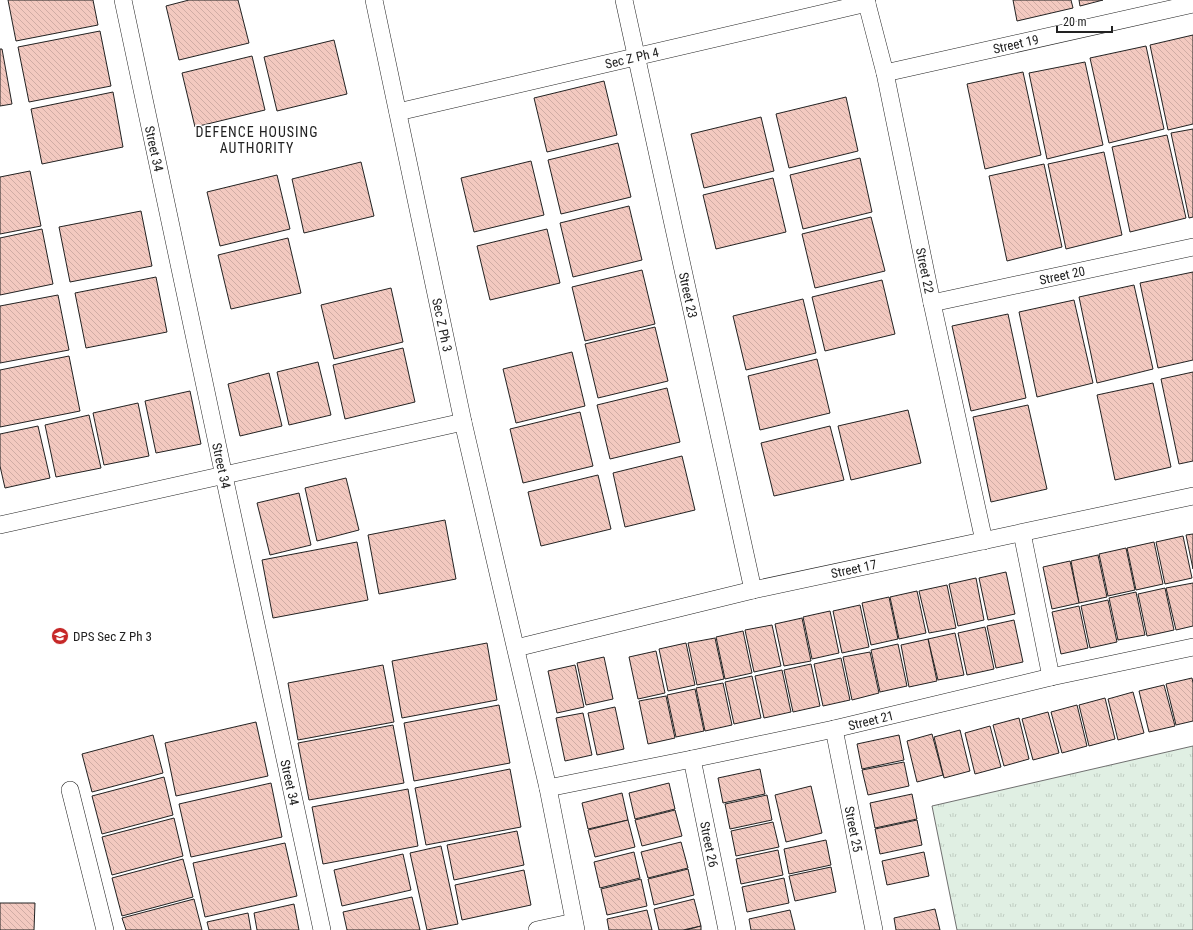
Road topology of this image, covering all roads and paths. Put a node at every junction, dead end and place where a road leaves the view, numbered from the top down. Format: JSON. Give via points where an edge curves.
{"nodes":[{"id":1,"x":123,"y":0,"type":"edge"},
{"id":2,"x":374,"y":0,"type":"edge"},
{"id":3,"x":624,"y":0,"type":"edge"},
{"id":4,"x":866,"y":1,"type":"edge"},
{"id":5,"x":1193,"y":4,"type":"edge"},
{"id":6,"x":636,"y":57,"type":"junction"},
{"id":7,"x":885,"y":73,"type":"junction"},
{"id":8,"x":398,"y":112,"type":"junction"},
{"id":9,"x":1193,"y":247,"type":"edge"},
{"id":10,"x":932,"y":303,"type":"junction"},
{"id":11,"x":463,"y":422,"type":"junction"},
{"id":12,"x":224,"y":476,"type":"junction"},
{"id":13,"x":1193,"y":496,"type":"edge"},
{"id":14,"x":0,"y":525,"type":"edge"},
{"id":15,"x":1022,"y":533,"type":"junction"},
{"id":16,"x":984,"y":541,"type":"junction"},
{"id":17,"x":753,"y":590,"type":"junction"},
{"id":18,"x":1193,"y":647,"type":"edge"},
{"id":19,"x":516,"y":648,"type":"junction"},
{"id":20,"x":1052,"y":677,"type":"junction"},
{"id":21,"x":834,"y":729,"type":"junction"},
{"id":22,"x":692,"y":759,"type":"junction"},
{"id":23,"x":548,"y":788,"type":"junction"},
{"id":24,"x":70,"y":790,"type":"dead end"},
{"id":25,"x":575,"y":926,"type":"edge"},
{"id":26,"x":105,"y":930,"type":"edge"},
{"id":27,"x":322,"y":930,"type":"edge"},
{"id":28,"x":537,"y":930,"type":"edge"},
{"id":29,"x":727,"y":930,"type":"edge"},
{"id":30,"x":874,"y":930,"type":"edge"}],
"edges":[{"from":1,"to":12,"type":"street","name":"Street 34"},
{"from":2,"to":8,"type":"street","name":"Sec Z Ph 3"},
{"from":3,"to":6,"type":"street","name":"Street 23"},
{"from":4,"to":6,"type":"street","name":"Sec Z Ph 4"},
{"from":4,"to":7,"type":"street","name":"Street 22"},
{"from":5,"to":7,"type":"street","name":"Street 19"},
{"from":6,"to":8,"type":"street","name":"Sec Z Ph 4"},
{"from":6,"to":17,"type":"street","name":"Street 23"},
{"from":7,"to":10,"type":"street","name":"Street 22"},
{"from":8,"to":11,"type":"street","name":"Sec Z Ph 3"},
{"from":9,"to":10,"type":"street","name":"Street 20"},
{"from":10,"to":16,"type":"street","name":"Street 22"},
{"from":11,"to":12,"type":"street"},
{"from":11,"to":19,"type":"street","name":"Sec Z Ph 3"},
{"from":12,"to":14,"type":"street"},
{"from":12,"to":27,"type":"street","name":"Street 34"},
{"from":13,"to":15,"type":"street","name":"Street 17"},
{"from":15,"to":16,"type":"street","name":"Street 17"},
{"from":15,"to":20,"type":"street"},
{"from":16,"to":17,"type":"street","name":"Street 17"},
{"from":17,"to":19,"type":"street","name":"Street 17"},
{"from":18,"to":20,"type":"street","name":"Street 21"},
{"from":19,"to":23,"type":"street","name":"Sec Z Ph 3"},
{"from":20,"to":21,"type":"street","name":"Street 21"},
{"from":21,"to":22,"type":"street","name":"Street 21"},
{"from":21,"to":30,"type":"street","name":"Street 25"},
{"from":22,"to":23,"type":"street","name":"Street 21"},
{"from":22,"to":29,"type":"street","name":"Street 26"},
{"from":23,"to":25,"type":"street","name":"Sec Z Ph 3"},
{"from":24,"to":26,"type":"street"},
{"from":25,"to":28,"type":"street"}]}
